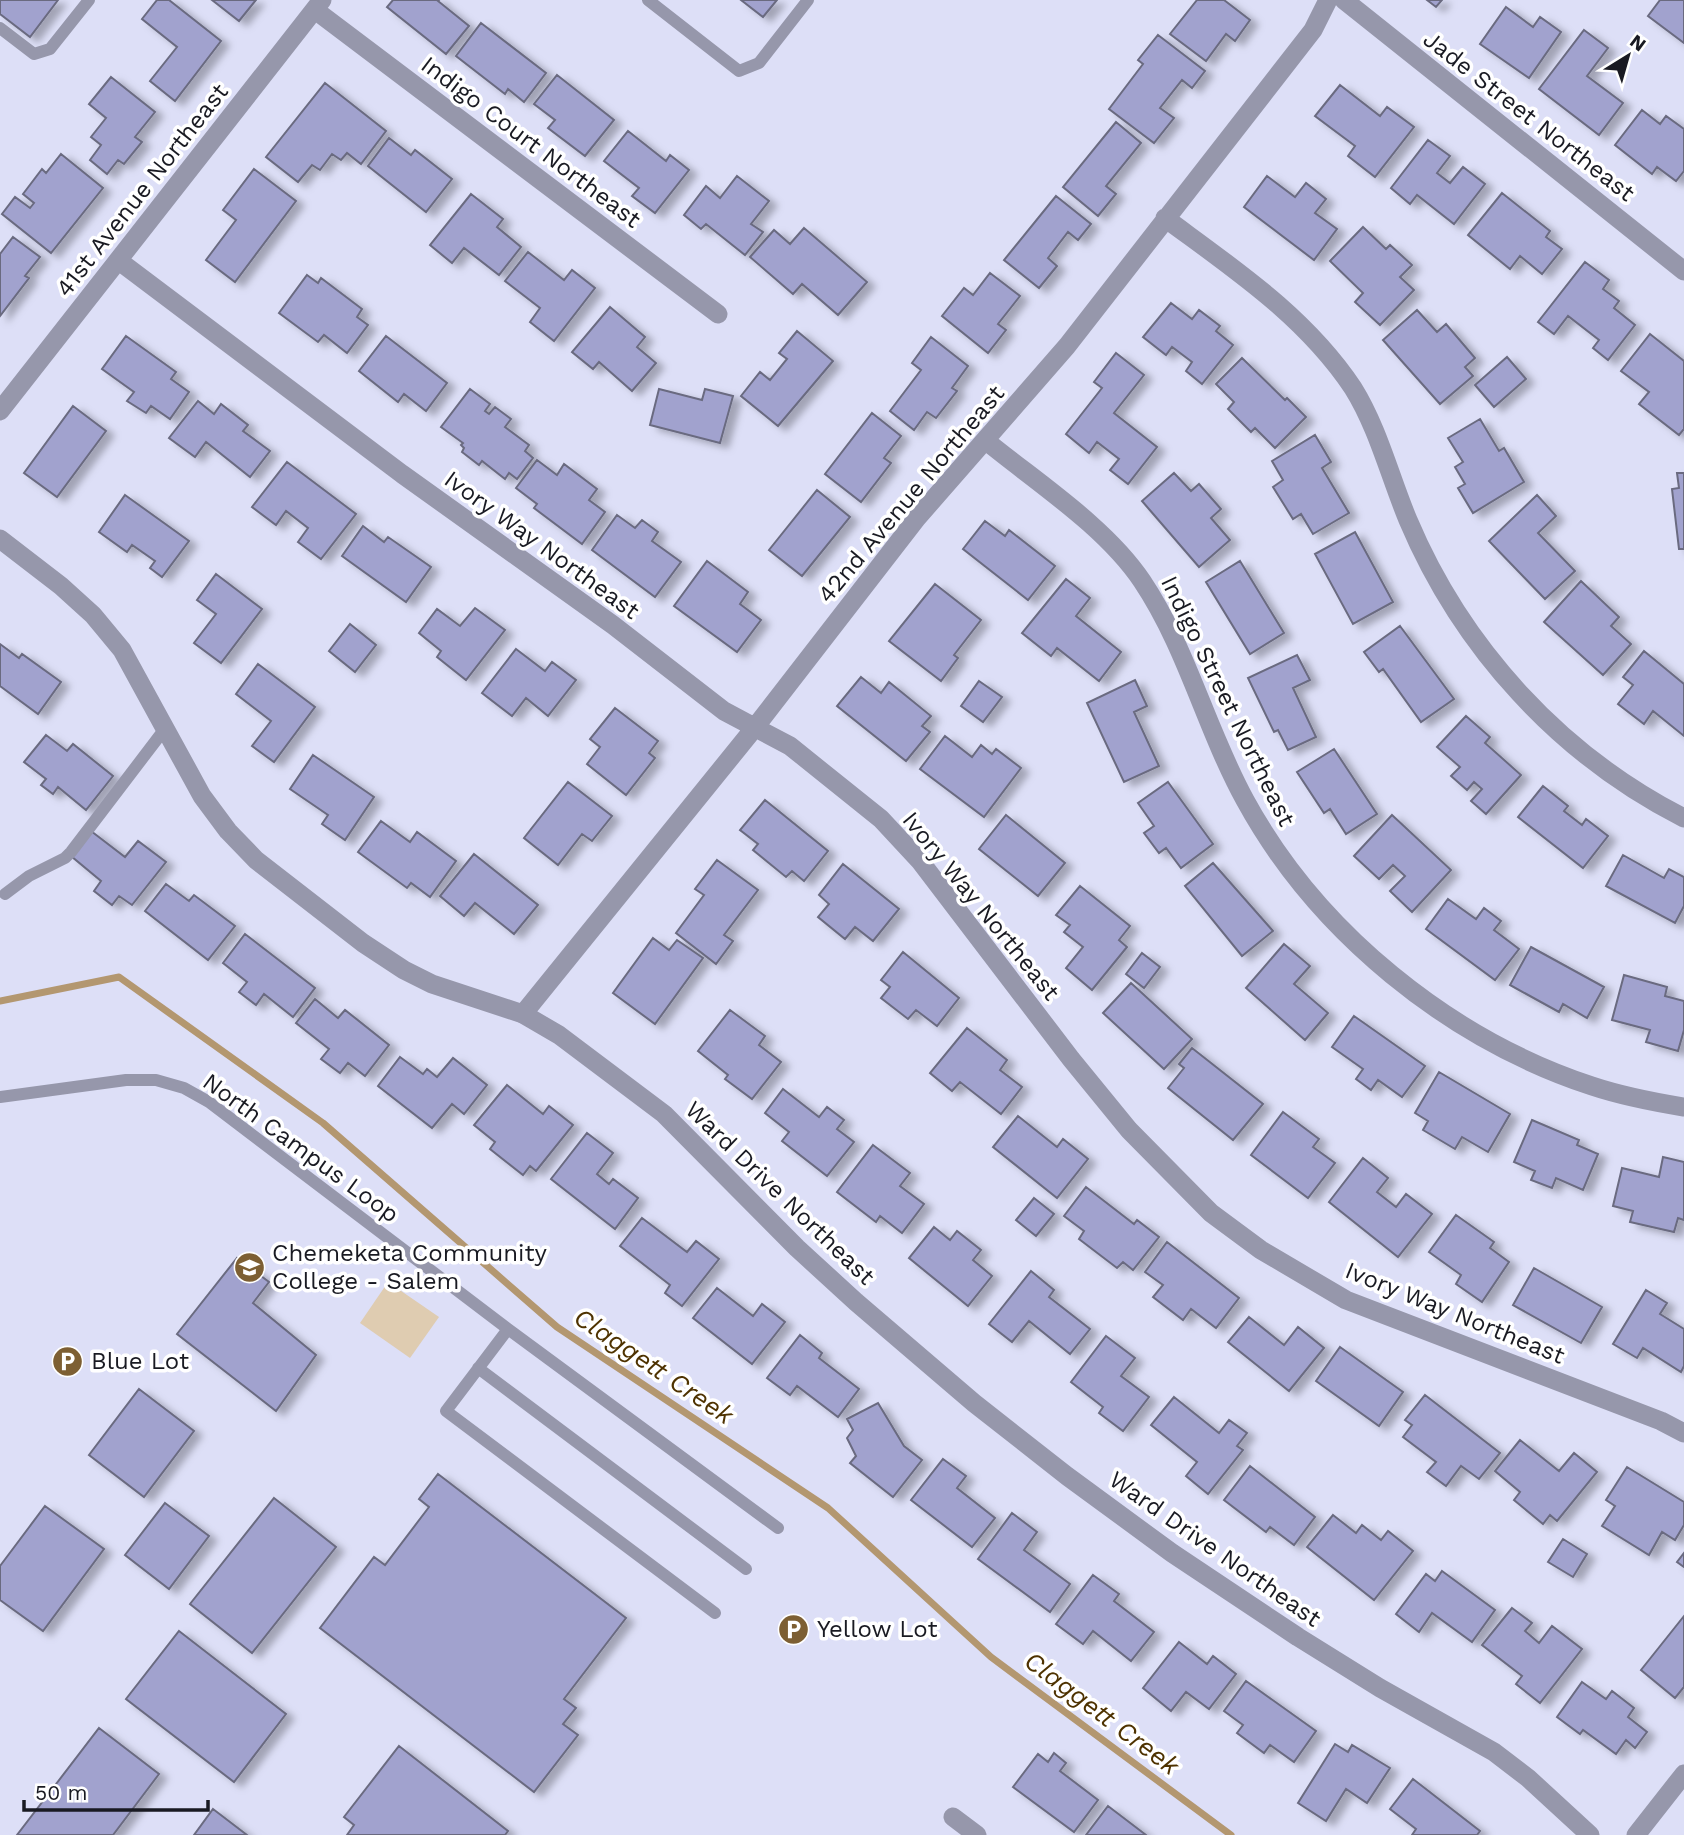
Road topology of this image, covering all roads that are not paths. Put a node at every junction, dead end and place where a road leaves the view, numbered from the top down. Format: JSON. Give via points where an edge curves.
{"nodes":[{"id":1,"x":89,"y":0,"type":"edge"},
{"id":2,"x":648,"y":0,"type":"edge"},
{"id":3,"x":807,"y":0,"type":"edge"},
{"id":4,"x":1328,"y":0,"type":"edge"},
{"id":5,"x":1343,"y":0,"type":"edge"},
{"id":6,"x":319,"y":5,"type":"edge"},
{"id":7,"x":0,"y":28,"type":"edge"},
{"id":8,"x":1165,"y":218,"type":"junction"},
{"id":9,"x":119,"y":261,"type":"junction"},
{"id":10,"x":1684,"y":271,"type":"edge"},
{"id":11,"x":718,"y":314,"type":"dead end"},
{"id":12,"x":0,"y":411,"type":"edge"},
{"id":13,"x":985,"y":440,"type":"junction"},
{"id":14,"x":0,"y":539,"type":"edge"},
{"id":15,"x":756,"y":726,"type":"junction"},
{"id":16,"x":164,"y":730,"type":"junction"},
{"id":17,"x":1684,"y":818,"type":"edge"},
{"id":18,"x":5,"y":894,"type":"dead end"},
{"id":19,"x":523,"y":1014,"type":"junction"},
{"id":20,"x":0,"y":1097,"type":"edge"},
{"id":21,"x":1684,"y":1107,"type":"edge"},
{"id":22,"x":508,"y":1329,"type":"junction"},
{"id":23,"x":478,"y":1368,"type":"junction"},
{"id":24,"x":1684,"y":1433,"type":"edge"},
{"id":25,"x":778,"y":1528,"type":"dead end"},
{"id":26,"x":746,"y":1569,"type":"dead end"},
{"id":27,"x":715,"y":1613,"type":"dead end"},
{"id":28,"x":1684,"y":1774,"type":"edge"},
{"id":29,"x":953,"y":1817,"type":"dead end"},
{"id":30,"x":977,"y":1835,"type":"edge"},
{"id":31,"x":1590,"y":1835,"type":"edge"},
{"id":32,"x":1636,"y":1835,"type":"edge"}],
"edges":[{"from":1,"to":7,"type":"lane","via":[[50,49],[34,54]]},
{"from":2,"to":3,"type":"lane","via":[[738,71],[759,64]]},
{"from":4,"to":8,"type":"street","name":"42nd Avenue Northeast","via":[[1313,30]]},
{"from":5,"to":10,"type":"street","name":"Jade Street Northeast"},
{"from":6,"to":9,"type":"street","name":"41st Avenue Northeast"},
{"from":6,"to":11,"type":"street","name":"Indigo Court Northeast"},
{"from":8,"to":13,"type":"street","name":"42nd Avenue Northeast","via":[[1068,346]]},
{"from":8,"to":17,"type":"street","via":[[1262,290],[1326,352],[1354,390],[1374,429],[1436,577],[1510,683],[1586,755],[1643,797]]},
{"from":9,"to":12,"type":"street","name":"41st Avenue Northeast"},
{"from":9,"to":15,"type":"street","name":"Ivory Way Northeast","via":[[724,711]]},
{"from":13,"to":15,"type":"street","name":"42nd Avenue Northeast","via":[[917,518]]},
{"from":13,"to":21,"type":"street","name":"Indigo Street Northeast","via":[[1104,536],[1141,579],[1165,620],[1244,799],[1271,844],[1314,899],[1361,948],[1452,1019],[1527,1059],[1590,1085]]},
{"from":14,"to":16,"type":"street","name":"Ward Drive Northeast","via":[[93,615],[122,650]]},
{"from":15,"to":19,"type":"street","name":"42nd Avenue Northeast"},
{"from":15,"to":24,"type":"street","name":"Ivory Way Northeast","via":[[790,746],[881,820],[920,861],[1070,1059],[1129,1130],[1212,1213],[1261,1250],[1346,1300]]},
{"from":16,"to":18,"type":"lane","via":[[71,852]]},
{"from":16,"to":19,"type":"street","name":"Ward Drive Northeast","via":[[202,796],[256,860],[404,970]]},
{"from":19,"to":31,"type":"street","name":"Ward Drive Northeast","via":[[559,1035],[663,1114],[856,1302],[1067,1476],[1298,1637],[1494,1752]]},
{"from":20,"to":22,"type":"lane","name":"North Campus Loop","via":[[126,1080],[156,1080],[184,1088],[209,1102]]},
{"from":22,"to":23,"type":"lane"},
{"from":22,"to":25,"type":"lane","name":"North Campus Loop"},
{"from":23,"to":26,"type":"lane"},
{"from":23,"to":27,"type":"lane","via":[[446,1411]]},
{"from":28,"to":32,"type":"street"},
{"from":29,"to":30,"type":"street"}]}
